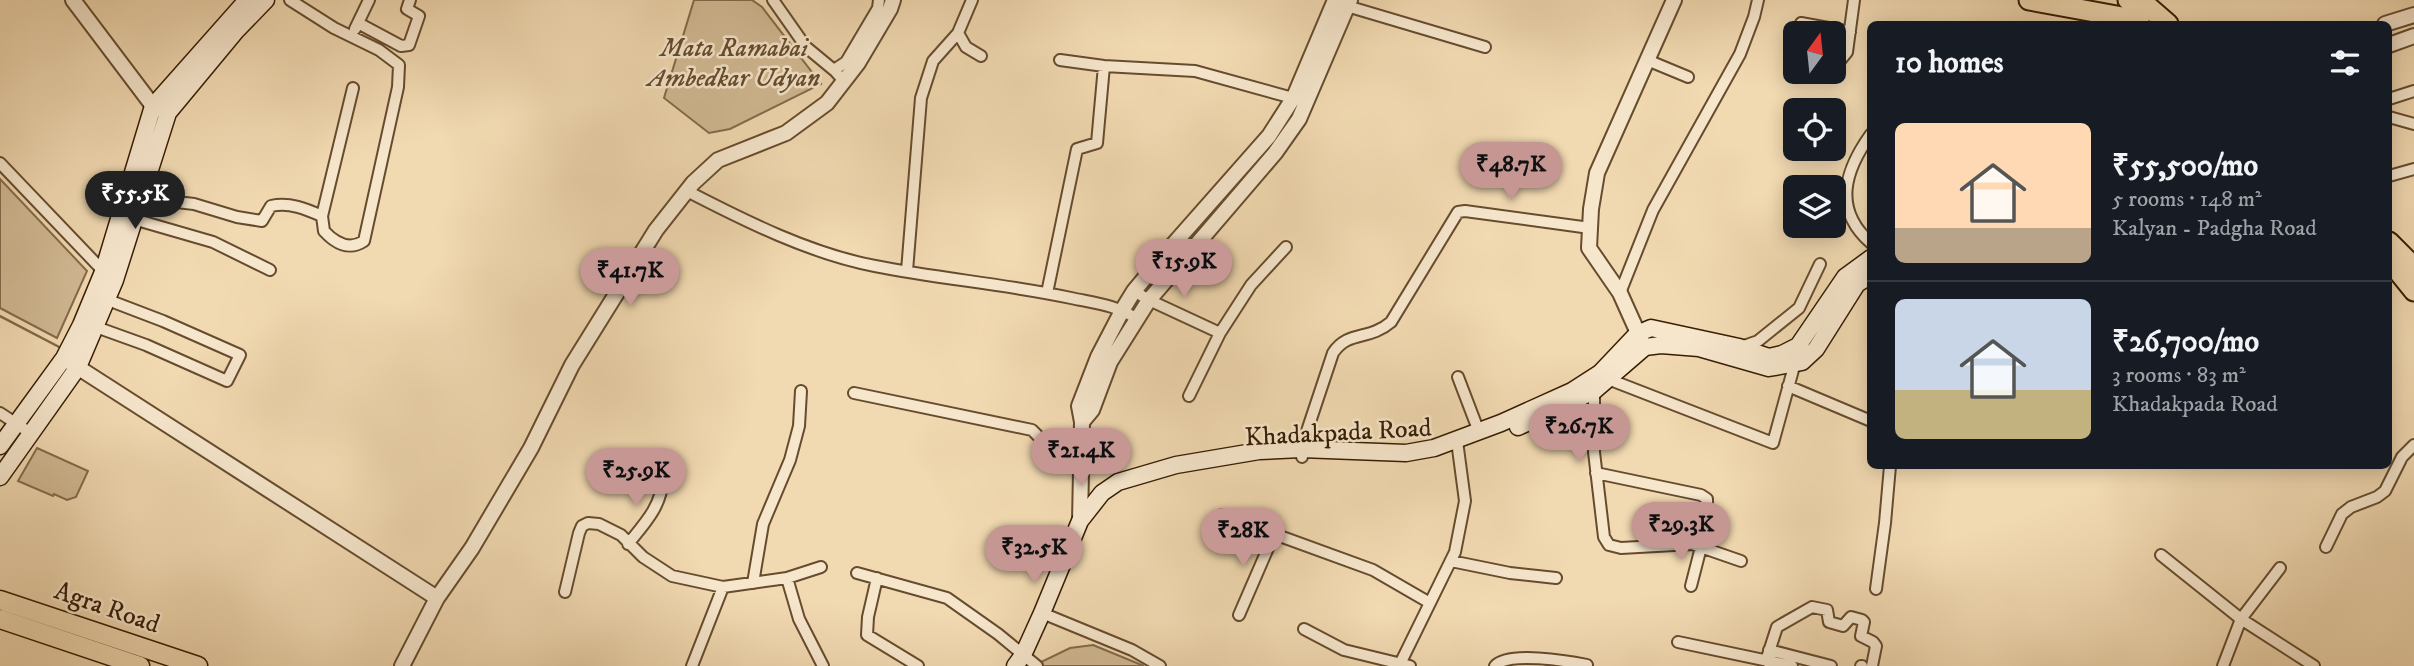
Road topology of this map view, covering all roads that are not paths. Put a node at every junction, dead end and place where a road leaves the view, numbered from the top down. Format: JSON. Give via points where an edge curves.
{"nodes":[{"id":1,"x":74,"y":0,"type":"edge"},
{"id":2,"x":247,"y":0,"type":"edge"},
{"id":3,"x":266,"y":0,"type":"edge"},
{"id":4,"x":290,"y":0,"type":"edge"},
{"id":5,"x":369,"y":0,"type":"edge"},
{"id":6,"x":410,"y":0,"type":"edge"},
{"id":7,"x":773,"y":0,"type":"edge"},
{"id":8,"x":879,"y":0,"type":"edge"},
{"id":9,"x":893,"y":0,"type":"edge"},
{"id":10,"x":972,"y":0,"type":"edge"},
{"id":11,"x":1674,"y":0,"type":"edge"},
{"id":12,"x":1758,"y":0,"type":"edge"},
{"id":13,"x":1854,"y":0,"type":"edge"},
{"id":14,"x":2029,"y":0,"type":"edge"},
{"id":15,"x":1342,"y":2,"type":"edge"},
{"id":16,"x":2138,"y":9,"type":"edge"},
{"id":17,"x":2414,"y":15,"type":"edge"},
{"id":18,"x":2162,"y":21,"type":"edge"},
{"id":19,"x":2392,"y":22,"type":"edge"},
{"id":20,"x":358,"y":23,"type":"junction"},
{"id":21,"x":1846,"y":31,"type":"edge"},
{"id":22,"x":1850,"y":32,"type":"junction"},
{"id":23,"x":958,"y":33,"type":"junction"},
{"id":24,"x":2414,"y":36,"type":"edge"},
{"id":25,"x":351,"y":37,"type":"junction"},
{"id":26,"x":2392,"y":44,"type":"edge"},
{"id":27,"x":405,"y":47,"type":"junction"},
{"id":28,"x":1485,"y":47,"type":"dead end"},
{"id":29,"x":1846,"y":53,"type":"edge"},
{"id":30,"x":981,"y":56,"type":"dead end"},
{"id":31,"x":1060,"y":60,"type":"dead end"},
{"id":32,"x":1647,"y":60,"type":"junction"},
{"id":33,"x":399,"y":65,"type":"junction"},
{"id":34,"x":1104,"y":66,"type":"junction"},
{"id":35,"x":839,"y":76,"type":"junction"},
{"id":36,"x":1688,"y":78,"type":"dead end"},
{"id":37,"x":353,"y":88,"type":"dead end"},
{"id":38,"x":2414,"y":91,"type":"edge"},
{"id":39,"x":2392,"y":98,"type":"edge"},
{"id":40,"x":1300,"y":100,"type":"junction"},
{"id":41,"x":161,"y":109,"type":"junction"},
{"id":42,"x":2392,"y":118,"type":"edge"},
{"id":43,"x":2414,"y":124,"type":"edge"},
{"id":44,"x":1269,"y":136,"type":"junction"},
{"id":45,"x":1867,"y":140,"type":"edge"},
{"id":46,"x":1282,"y":145,"type":"junction"},
{"id":47,"x":0,"y":163,"type":"edge"},
{"id":48,"x":2414,"y":169,"type":"edge"},
{"id":49,"x":2392,"y":175,"type":"edge"},
{"id":50,"x":687,"y":191,"type":"junction"},
{"id":51,"x":142,"y":198,"type":"junction"},
{"id":52,"x":322,"y":216,"type":"junction"},
{"id":53,"x":128,"y":218,"type":"junction"},
{"id":54,"x":1590,"y":228,"type":"junction"},
{"id":55,"x":1867,"y":237,"type":"edge"},
{"id":56,"x":1286,"y":247,"type":"dead end"},
{"id":57,"x":2392,"y":251,"type":"edge"},
{"id":58,"x":1867,"y":261,"type":"edge"},
{"id":59,"x":1820,"y":264,"type":"dead end"},
{"id":60,"x":270,"y":270,"type":"dead end"},
{"id":61,"x":2398,"y":270,"type":"edge"},
{"id":62,"x":907,"y":271,"type":"junction"},
{"id":63,"x":109,"y":276,"type":"junction"},
{"id":64,"x":1867,"y":278,"type":"edge"},
{"id":65,"x":1135,"y":291,"type":"junction"},
{"id":66,"x":2414,"y":291,"type":"edge"},
{"id":67,"x":1047,"y":293,"type":"junction"},
{"id":68,"x":1620,"y":293,"type":"junction"},
{"id":69,"x":108,"y":300,"type":"junction"},
{"id":70,"x":1149,"y":300,"type":"junction"},
{"id":71,"x":1123,"y":309,"type":"junction"},
{"id":72,"x":1137,"y":319,"type":"junction"},
{"id":73,"x":96,"y":327,"type":"junction"},
{"id":74,"x":1220,"y":333,"type":"junction"},
{"id":75,"x":1641,"y":340,"type":"junction"},
{"id":76,"x":1798,"y":346,"type":"junction"},
{"id":77,"x":1733,"y":352,"type":"junction"},
{"id":78,"x":64,"y":358,"type":"junction"},
{"id":79,"x":1104,"y":359,"type":"junction"},
{"id":80,"x":1795,"y":364,"type":"junction"},
{"id":81,"x":79,"y":367,"type":"junction"},
{"id":82,"x":1458,"y":377,"type":"dead end"},
{"id":83,"x":1608,"y":379,"type":"junction"},
{"id":84,"x":1592,"y":386,"type":"junction"},
{"id":85,"x":1788,"y":386,"type":"junction"},
{"id":86,"x":801,"y":391,"type":"dead end"},
{"id":87,"x":854,"y":393,"type":"dead end"},
{"id":88,"x":1189,"y":396,"type":"dead end"},
{"id":89,"x":0,"y":413,"type":"edge"},
{"id":90,"x":1867,"y":419,"type":"edge"},
{"id":91,"x":1520,"y":420,"type":"junction"},
{"id":92,"x":17,"y":424,"type":"junction"},
{"id":93,"x":1479,"y":432,"type":"junction"},
{"id":94,"x":32,"y":433,"type":"junction"},
{"id":95,"x":2414,"y":445,"type":"edge"},
{"id":96,"x":0,"y":446,"type":"edge"},
{"id":97,"x":1458,"y":446,"type":"junction"},
{"id":98,"x":1301,"y":453,"type":"junction"},
{"id":99,"x":1080,"y":462,"type":"junction"},
{"id":100,"x":1889,"y":469,"type":"edge"},
{"id":101,"x":1596,"y":473,"type":"junction"},
{"id":102,"x":0,"y":477,"type":"edge"},
{"id":103,"x":663,"y":479,"type":"dead end"},
{"id":104,"x":1080,"y":482,"type":"junction"},
{"id":105,"x":1107,"y":490,"type":"junction"},
{"id":106,"x":1222,"y":515,"type":"dead end"},
{"id":107,"x":1080,"y":521,"type":"junction"},
{"id":108,"x":1275,"y":533,"type":"junction"},
{"id":109,"x":628,"y":544,"type":"junction"},
{"id":110,"x":1697,"y":546,"type":"junction"},
{"id":111,"x":2326,"y":547,"type":"dead end"},
{"id":112,"x":2161,"y":555,"type":"dead end"},
{"id":113,"x":1451,"y":561,"type":"junction"},
{"id":114,"x":1741,"y":561,"type":"dead end"},
{"id":115,"x":821,"y":567,"type":"dead end"},
{"id":116,"x":2280,"y":568,"type":"dead end"},
{"id":117,"x":857,"y":573,"type":"dead end"},
{"id":118,"x":788,"y":578,"type":"junction"},
{"id":119,"x":877,"y":578,"type":"junction"},
{"id":120,"x":1556,"y":578,"type":"dead end"},
{"id":121,"x":753,"y":583,"type":"junction"},
{"id":122,"x":1691,"y":586,"type":"dead end"},
{"id":123,"x":723,"y":587,"type":"junction"},
{"id":124,"x":1876,"y":589,"type":"dead end"},
{"id":125,"x":565,"y":592,"type":"dead end"},
{"id":126,"x":438,"y":598,"type":"junction"},
{"id":127,"x":0,"y":600,"type":"edge"},
{"id":128,"x":1430,"y":603,"type":"junction"},
{"id":129,"x":1042,"y":613,"type":"junction"},
{"id":130,"x":1239,"y":615,"type":"dead end"},
{"id":131,"x":2241,"y":619,"type":"junction"},
{"id":132,"x":0,"y":620,"type":"edge"},
{"id":133,"x":1304,"y":629,"type":"dead end"},
{"id":134,"x":1678,"y":642,"type":"dead end"},
{"id":135,"x":1767,"y":655,"type":"junction"},
{"id":136,"x":1790,"y":658,"type":"edge"},
{"id":137,"x":1019,"y":660,"type":"edge"},
{"id":138,"x":1403,"y":665,"type":"edge"},
{"id":139,"x":1587,"y":665,"type":"edge"},
{"id":140,"x":140,"y":666,"type":"edge"},
{"id":141,"x":198,"y":666,"type":"edge"},
{"id":142,"x":402,"y":666,"type":"edge"},
{"id":143,"x":692,"y":666,"type":"edge"},
{"id":144,"x":823,"y":666,"type":"edge"},
{"id":145,"x":918,"y":666,"type":"edge"},
{"id":146,"x":1037,"y":666,"type":"edge"},
{"id":147,"x":1160,"y":666,"type":"edge"},
{"id":148,"x":1495,"y":666,"type":"edge"},
{"id":149,"x":1831,"y":666,"type":"edge"},
{"id":150,"x":1872,"y":666,"type":"edge"},
{"id":151,"x":2223,"y":666,"type":"edge"},
{"id":152,"x":2314,"y":666,"type":"edge"}],
"edges":[{"from":1,"to":41,"type":"street"},
{"from":2,"to":41,"type":"main road"},
{"from":3,"to":41,"type":"main road"},
{"from":4,"to":25,"type":"street"},
{"from":5,"to":20,"type":"street"},
{"from":6,"to":27,"type":"street","via":[[407,9],[419,16]]},
{"from":7,"to":35,"type":"street","via":[[806,47]]},
{"from":8,"to":35,"type":"street"},
{"from":9,"to":35,"type":"street","via":[[858,63]]},
{"from":10,"to":23,"type":"street"},
{"from":11,"to":32,"type":"street"},
{"from":12,"to":68,"type":"street","via":[[1740,54],[1653,210]]},
{"from":13,"to":22,"type":"street"},
{"from":14,"to":16,"type":"highway"},
{"from":15,"to":28,"type":"street"},
{"from":15,"to":40,"type":"street"},
{"from":16,"to":18,"type":"highway"},
{"from":17,"to":19,"type":"street"},
{"from":20,"to":25,"type":"street"},
{"from":20,"to":27,"type":"street"},
{"from":21,"to":22,"type":"street"},
{"from":22,"to":29,"type":"street"},
{"from":23,"to":30,"type":"street","via":[[966,47]]},
{"from":23,"to":62,"type":"street","via":[[933,61],[921,98]]},
{"from":24,"to":26,"type":"street"},
{"from":25,"to":33,"type":"street"},
{"from":27,"to":33,"type":"street"},
{"from":31,"to":34,"type":"street"},
{"from":32,"to":36,"type":"street"},
{"from":32,"to":54,"type":"street","via":[[1597,173]]},
{"from":33,"to":52,"type":"street","via":[[364,241],[345,245],[334,241],[324,231]]},
{"from":34,"to":40,"type":"street","via":[[1195,71]]},
{"from":34,"to":67,"type":"street","via":[[1097,143],[1077,149]]},
{"from":35,"to":50,"type":"street","via":[[827,103],[786,133],[718,160]]},
{"from":37,"to":52,"type":"street"},
{"from":38,"to":39,"type":"street"},
{"from":40,"to":44,"type":"street"},
{"from":40,"to":46,"type":"street","via":[[1299,119]]},
{"from":41,"to":51,"type":"main road"},
{"from":41,"to":53,"type":"main road"},
{"from":42,"to":43,"type":"street"},
{"from":44,"to":46,"type":"street"},
{"from":44,"to":65,"type":"street"},
{"from":45,"to":55,"type":"street","via":[[1855,156],[1846,183],[1849,212]]},
{"from":46,"to":70,"type":"street"},
{"from":47,"to":63,"type":"street"},
{"from":48,"to":49,"type":"street"},
{"from":50,"to":62,"type":"street","via":[[743,220],[817,249]]},
{"from":50,"to":126,"type":"street","via":[[656,230],[572,365],[531,448]]},
{"from":51,"to":52,"type":"street","via":[[194,204],[262,221],[271,206],[279,204],[300,206]]},
{"from":51,"to":53,"type":"main road"},
{"from":53,"to":60,"type":"street","via":[[213,242]]},
{"from":53,"to":63,"type":"main road"},
{"from":54,"to":68,"type":"street","via":[[1589,248]]},
{"from":54,"to":98,"type":"street","via":[[1458,212],[1391,322],[1380,331],[1339,343]]},
{"from":56,"to":74,"type":"street","via":[[1251,285]]},
{"from":57,"to":61,"type":"highway"},
{"from":58,"to":76,"type":"main road","via":[[1845,277]]},
{"from":59,"to":77,"type":"street","via":[[1799,308],[1758,341]]},
{"from":61,"to":66,"type":"highway"},
{"from":62,"to":67,"type":"street"},
{"from":63,"to":69,"type":"main road"},
{"from":63,"to":78,"type":"main road"},
{"from":64,"to":80,"type":"main road","via":[[1857,284],[1816,349]]},
{"from":65,"to":70,"type":"street"},
{"from":65,"to":71,"type":"street"},
{"from":67,"to":71,"type":"street"},
{"from":68,"to":75,"type":"street"},
{"from":69,"to":73,"type":"main road"},
{"from":69,"to":73,"type":"street","via":[[240,355],[227,381]]},
{"from":70,"to":72,"type":"street"},
{"from":70,"to":74,"type":"street"},
{"from":71,"to":72,"type":"street"},
{"from":71,"to":79,"type":"street"},
{"from":72,"to":79,"type":"street"},
{"from":73,"to":81,"type":"main road"},
{"from":74,"to":88,"type":"street"},
{"from":75,"to":77,"type":"main road","via":[[1667,339]]},
{"from":75,"to":83,"type":"main road","name":"Khadakpada Road"},
{"from":75,"to":84,"type":"main road","name":"Khadakpada Road","via":[[1600,373]]},
{"from":76,"to":77,"type":"main road","via":[[1769,357]]},
{"from":76,"to":80,"type":"street"},
{"from":77,"to":80,"type":"main road","via":[[1769,368]]},
{"from":78,"to":81,"type":"street"},
{"from":78,"to":92,"type":"main road"},
{"from":79,"to":99,"type":"street","via":[[1093,390],[1092,410],[1082,422]]},
{"from":80,"to":85,"type":"street"},
{"from":81,"to":94,"type":"main road"},
{"from":81,"to":126,"type":"street"},
{"from":82,"to":93,"type":"street"},
{"from":83,"to":84,"type":"main road","name":"Khadakpada Road"},
{"from":83,"to":85,"type":"street","via":[[1773,443]]},
{"from":84,"to":91,"type":"main road","name":"Khadakpada Road"},
{"from":84,"to":101,"type":"street"},
{"from":85,"to":90,"type":"street"},
{"from":86,"to":121,"type":"street","via":[[799,426],[764,524]]},
{"from":87,"to":99,"type":"street","via":[[1032,430],[1049,447]]},
{"from":89,"to":92,"type":"street"},
{"from":91,"to":93,"type":"main road","name":"Khadakpada Road"},
{"from":91,"to":97,"type":"main road","name":"Khadakpada Road"},
{"from":92,"to":94,"type":"street"},
{"from":92,"to":96,"type":"main road"},
{"from":93,"to":97,"type":"main road","name":"Khadakpada Road"},
{"from":94,"to":102,"type":"main road"},
{"from":95,"to":111,"type":"street","via":[[2402,457],[2385,491],[2343,514]]},
{"from":97,"to":98,"type":"main road","name":"Khadakpada Road","via":[[1407,458]]},
{"from":97,"to":113,"type":"street","via":[[1465,501]]},
{"from":98,"to":105,"type":"main road","name":"Khadakpada Road","via":[[1260,454]]},
{"from":99,"to":104,"type":"street"},
{"from":100,"to":124,"type":"street"},
{"from":101,"to":110,"type":"street","via":[[1609,545]]},
{"from":101,"to":110,"type":"street","via":[[1707,499]]},
{"from":103,"to":109,"type":"street","via":[[661,499]]},
{"from":104,"to":105,"type":"street"},
{"from":104,"to":107,"type":"street"},
{"from":105,"to":107,"type":"main road"},
{"from":106,"to":108,"type":"street"},
{"from":107,"to":129,"type":"main road"},
{"from":108,"to":128,"type":"street","via":[[1373,570]]},
{"from":108,"to":130,"type":"street"},
{"from":109,"to":123,"type":"street","via":[[672,576]]},
{"from":109,"to":125,"type":"street","via":[[599,524],[582,526]]},
{"from":110,"to":114,"type":"street"},
{"from":110,"to":122,"type":"street"},
{"from":112,"to":131,"type":"street"},
{"from":113,"to":120,"type":"street"},
{"from":113,"to":128,"type":"street"},
{"from":115,"to":118,"type":"street"},
{"from":116,"to":131,"type":"street"},
{"from":117,"to":119,"type":"street"},
{"from":118,"to":121,"type":"street"},
{"from":118,"to":144,"type":"street","via":[[799,619]]},
{"from":119,"to":137,"type":"street","via":[[947,598],[998,634]]},
{"from":119,"to":145,"type":"street","via":[[867,635]]},
{"from":121,"to":123,"type":"street"},
{"from":123,"to":143,"type":"street"},
{"from":126,"to":142,"type":"street"},
{"from":127,"to":141,"type":"main road","name":"Agra Road"},
{"from":128,"to":138,"type":"street"},
{"from":129,"to":137,"type":"main road"},
{"from":129,"to":147,"type":"street"},
{"from":131,"to":151,"type":"street"},
{"from":131,"to":152,"type":"street"},
{"from":132,"to":140,"type":"main road","name":"Agra Road"},
{"from":133,"to":138,"type":"street","via":[[1344,650]]},
{"from":134,"to":135,"type":"street"},
{"from":135,"to":136,"type":"street"},
{"from":135,"to":150,"type":"street","via":[[1777,627],[1812,607],[1827,610],[1829,622],[1843,626],[1847,618],[1862,620],[1861,636],[1876,646]]},
{"from":136,"to":149,"type":"street"},
{"from":137,"to":146,"type":"street"},
{"from":139,"to":148,"type":"street","via":[[1506,659]]}]}
